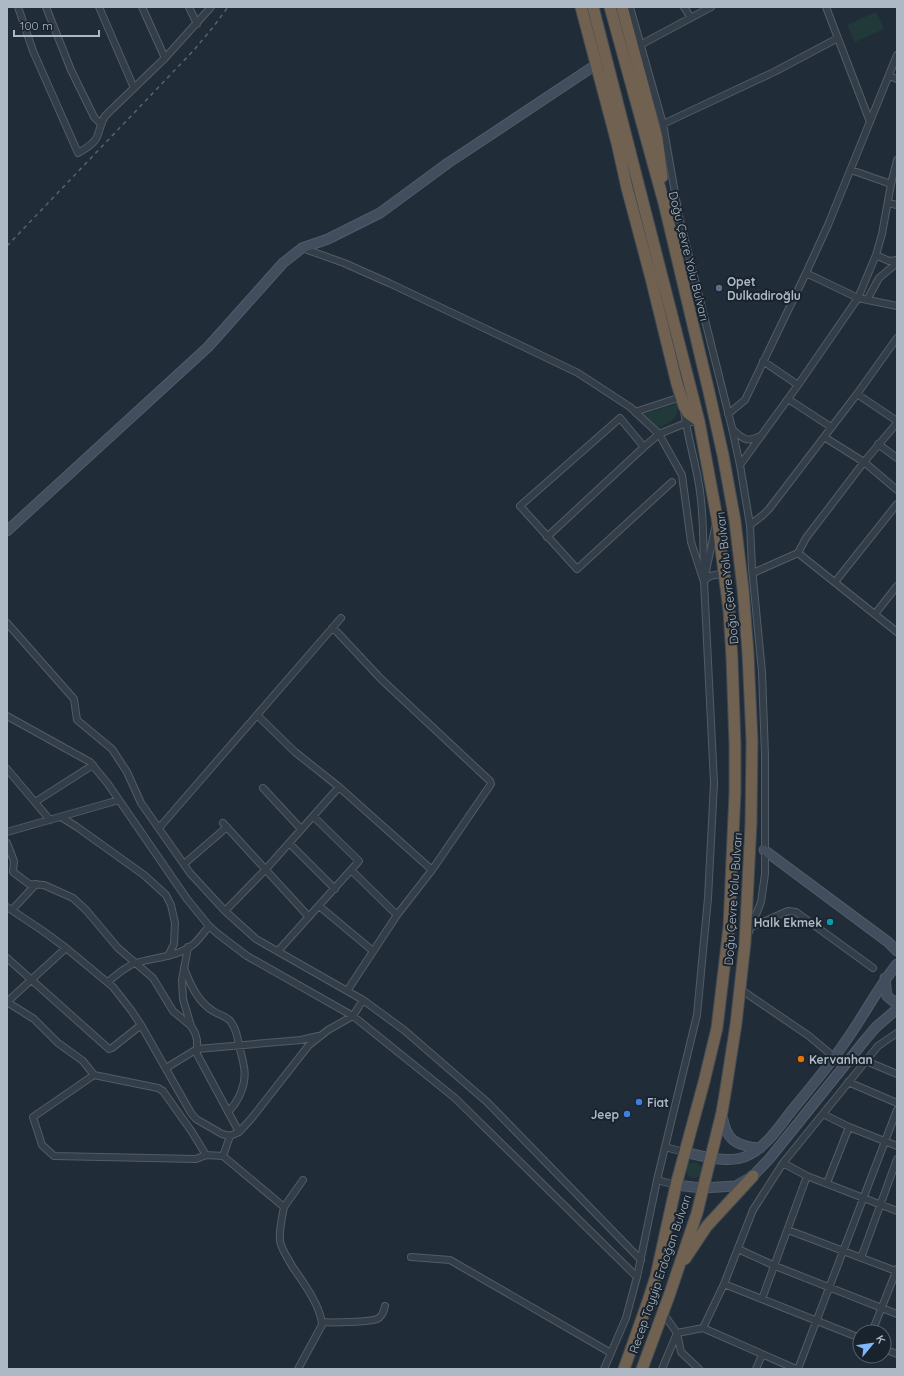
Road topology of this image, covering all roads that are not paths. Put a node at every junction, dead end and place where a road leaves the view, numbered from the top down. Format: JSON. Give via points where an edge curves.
{"nodes":[{"id":1,"x":18,"y":7,"type":"edge"},
{"id":2,"x":46,"y":7,"type":"edge"},
{"id":3,"x":99,"y":7,"type":"edge"},
{"id":4,"x":142,"y":7,"type":"edge"},
{"id":5,"x":189,"y":7,"type":"edge"},
{"id":6,"x":211,"y":7,"type":"edge"},
{"id":7,"x":582,"y":7,"type":"edge"},
{"id":8,"x":593,"y":7,"type":"edge"},
{"id":9,"x":610,"y":7,"type":"edge"},
{"id":10,"x":622,"y":7,"type":"edge"},
{"id":11,"x":630,"y":7,"type":"edge"},
{"id":12,"x":684,"y":7,"type":"edge"},
{"id":13,"x":711,"y":7,"type":"edge"},
{"id":14,"x":826,"y":7,"type":"edge"},
{"id":15,"x":691,"y":18,"type":"junction"},
{"id":16,"x":196,"y":24,"type":"junction"},
{"id":17,"x":838,"y":38,"type":"junction"},
{"id":18,"x":640,"y":44,"type":"junction"},
{"id":19,"x":897,"y":55,"type":"edge"},
{"id":20,"x":165,"y":58,"type":"junction"},
{"id":21,"x":597,"y":64,"type":"junction"},
{"id":22,"x":888,"y":76,"type":"junction"},
{"id":23,"x":897,"y":79,"type":"edge"},
{"id":24,"x":134,"y":88,"type":"junction"},
{"id":25,"x":870,"y":122,"type":"junction"},
{"id":26,"x":100,"y":123,"type":"junction"},
{"id":27,"x":663,"y":124,"type":"junction"},
{"id":28,"x":657,"y":138,"type":"junction"},
{"id":29,"x":897,"y":160,"type":"edge"},
{"id":30,"x":851,"y":170,"type":"junction"},
{"id":31,"x":891,"y":184,"type":"junction"},
{"id":32,"x":664,"y":203,"type":"junction"},
{"id":33,"x":888,"y":203,"type":"junction"},
{"id":34,"x":897,"y":206,"type":"edge"},
{"id":35,"x":679,"y":216,"type":"junction"},
{"id":36,"x":302,"y":248,"type":"junction"},
{"id":37,"x":876,"y":255,"type":"junction"},
{"id":38,"x":897,"y":260,"type":"edge"},
{"id":39,"x":897,"y":263,"type":"edge"},
{"id":40,"x":806,"y":272,"type":"junction"},
{"id":41,"x":858,"y":298,"type":"junction"},
{"id":42,"x":867,"y":300,"type":"junction"},
{"id":43,"x":897,"y":306,"type":"edge"},
{"id":44,"x":897,"y":338,"type":"edge"},
{"id":45,"x":763,"y":361,"type":"junction"},
{"id":46,"x":798,"y":385,"type":"junction"},
{"id":47,"x":857,"y":394,"type":"junction"},
{"id":48,"x":788,"y":399,"type":"junction"},
{"id":49,"x":682,"y":402,"type":"junction"},
{"id":50,"x":635,"y":412,"type":"junction"},
{"id":51,"x":728,"y":414,"type":"junction"},
{"id":52,"x":699,"y":421,"type":"junction"},
{"id":53,"x":897,"y":422,"type":"edge"},
{"id":54,"x":686,"y":423,"type":"junction"},
{"id":55,"x":831,"y":427,"type":"junction"},
{"id":56,"x":732,"y":428,"type":"junction"},
{"id":57,"x":659,"y":434,"type":"junction"},
{"id":58,"x":760,"y":436,"type":"junction"},
{"id":59,"x":824,"y":437,"type":"junction"},
{"id":60,"x":878,"y":444,"type":"junction"},
{"id":61,"x":644,"y":447,"type":"junction"},
{"id":62,"x":897,"y":458,"type":"edge"},
{"id":63,"x":864,"y":462,"type":"junction"},
{"id":64,"x":740,"y":465,"type":"junction"},
{"id":65,"x":672,"y":482,"type":"dead end"},
{"id":66,"x":897,"y":490,"type":"edge"},
{"id":67,"x":897,"y":505,"type":"edge"},
{"id":68,"x":717,"y":518,"type":"junction"},
{"id":69,"x":750,"y":525,"type":"junction"},
{"id":70,"x":7,"y":531,"type":"edge"},
{"id":71,"x":547,"y":536,"type":"junction"},
{"id":72,"x":798,"y":553,"type":"junction"},
{"id":73,"x":725,"y":573,"type":"junction"},
{"id":74,"x":753,"y":573,"type":"junction"},
{"id":75,"x":704,"y":581,"type":"junction"},
{"id":76,"x":835,"y":582,"type":"junction"},
{"id":77,"x":897,"y":586,"type":"edge"},
{"id":78,"x":876,"y":614,"type":"junction"},
{"id":79,"x":341,"y":618,"type":"dead end"},
{"id":80,"x":7,"y":624,"type":"edge"},
{"id":81,"x":332,"y":628,"type":"junction"},
{"id":82,"x":897,"y":632,"type":"edge"},
{"id":83,"x":257,"y":715,"type":"junction"},
{"id":84,"x":7,"y":716,"type":"edge"},
{"id":85,"x":93,"y":765,"type":"junction"},
{"id":86,"x":7,"y":769,"type":"edge"},
{"id":87,"x":339,"y":787,"type":"junction"},
{"id":88,"x":263,"y":788,"type":"dead end"},
{"id":89,"x":119,"y":800,"type":"junction"},
{"id":90,"x":35,"y":802,"type":"junction"},
{"id":91,"x":313,"y":816,"type":"junction"},
{"id":92,"x":61,"y":817,"type":"junction"},
{"id":93,"x":50,"y":820,"type":"junction"},
{"id":94,"x":158,"y":828,"type":"junction"},
{"id":95,"x":301,"y":829,"type":"junction"},
{"id":96,"x":8,"y":831,"type":"edge"},
{"id":97,"x":7,"y":842,"type":"edge"},
{"id":98,"x":289,"y":843,"type":"junction"},
{"id":99,"x":764,"y":850,"type":"junction"},
{"id":100,"x":184,"y":864,"type":"junction"},
{"id":101,"x":266,"y":869,"type":"junction"},
{"id":102,"x":351,"y":870,"type":"junction"},
{"id":103,"x":432,"y":870,"type":"junction"},
{"id":104,"x":36,"y":884,"type":"junction"},
{"id":105,"x":335,"y":889,"type":"junction"},
{"id":106,"x":319,"y":906,"type":"junction"},
{"id":107,"x":10,"y":909,"type":"edge"},
{"id":108,"x":225,"y":911,"type":"junction"},
{"id":109,"x":397,"y":914,"type":"junction"},
{"id":110,"x":309,"y":917,"type":"junction"},
{"id":111,"x":209,"y":926,"type":"junction"},
{"id":112,"x":751,"y":927,"type":"junction"},
{"id":113,"x":745,"y":943,"type":"junction"},
{"id":114,"x":188,"y":947,"type":"junction"},
{"id":115,"x":66,"y":948,"type":"junction"},
{"id":116,"x":278,"y":951,"type":"junction"},
{"id":117,"x":373,"y":951,"type":"junction"},
{"id":118,"x":897,"y":951,"type":"edge"},
{"id":119,"x":168,"y":956,"type":"junction"},
{"id":120,"x":7,"y":958,"type":"edge"},
{"id":121,"x":135,"y":963,"type":"junction"},
{"id":122,"x":897,"y":964,"type":"edge"},
{"id":123,"x":184,"y":968,"type":"junction"},
{"id":124,"x":873,"y":968,"type":"dead end"},
{"id":125,"x":885,"y":978,"type":"junction"},
{"id":126,"x":31,"y":979,"type":"junction"},
{"id":127,"x":108,"y":982,"type":"junction"},
{"id":128,"x":740,"y":989,"type":"junction"},
{"id":129,"x":348,"y":991,"type":"junction"},
{"id":130,"x":363,"y":1000,"type":"junction"},
{"id":131,"x":897,"y":1000,"type":"edge"},
{"id":132,"x":7,"y":1002,"type":"edge"},
{"id":133,"x":897,"y":1009,"type":"edge"},
{"id":134,"x":353,"y":1016,"type":"junction"},
{"id":135,"x":893,"y":1019,"type":"edge"},
{"id":136,"x":141,"y":1025,"type":"junction"},
{"id":137,"x":191,"y":1026,"type":"junction"},
{"id":138,"x":897,"y":1033,"type":"edge"},
{"id":139,"x":320,"y":1036,"type":"junction"},
{"id":140,"x":239,"y":1046,"type":"junction"},
{"id":141,"x":197,"y":1049,"type":"junction"},
{"id":142,"x":834,"y":1057,"type":"junction"},
{"id":143,"x":866,"y":1061,"type":"junction"},
{"id":144,"x":166,"y":1068,"type":"junction"},
{"id":145,"x":897,"y":1074,"type":"edge"},
{"id":146,"x":94,"y":1075,"type":"junction"},
{"id":147,"x":848,"y":1082,"type":"junction"},
{"id":148,"x":897,"y":1104,"type":"edge"},
{"id":149,"x":228,"y":1112,"type":"junction"},
{"id":150,"x":722,"y":1112,"type":"junction"},
{"id":151,"x":896,"y":1113,"type":"edge"},
{"id":152,"x":823,"y":1114,"type":"junction"},
{"id":153,"x":848,"y":1127,"type":"junction"},
{"id":154,"x":239,"y":1132,"type":"junction"},
{"id":155,"x":230,"y":1136,"type":"junction"},
{"id":156,"x":885,"y":1141,"type":"junction"},
{"id":157,"x":897,"y":1146,"type":"edge"},
{"id":158,"x":665,"y":1147,"type":"junction"},
{"id":159,"x":760,"y":1148,"type":"junction"},
{"id":160,"x":684,"y":1152,"type":"junction"},
{"id":161,"x":206,"y":1155,"type":"junction"},
{"id":162,"x":223,"y":1156,"type":"junction"},
{"id":163,"x":711,"y":1158,"type":"junction"},
{"id":164,"x":897,"y":1159,"type":"edge"},
{"id":165,"x":783,"y":1163,"type":"junction"},
{"id":166,"x":753,"y":1176,"type":"junction"},
{"id":167,"x":808,"y":1176,"type":"junction"},
{"id":168,"x":303,"y":1180,"type":"dead end"},
{"id":169,"x":657,"y":1180,"type":"junction"},
{"id":170,"x":827,"y":1183,"type":"junction"},
{"id":171,"x":676,"y":1185,"type":"junction"},
{"id":172,"x":702,"y":1188,"type":"junction"},
{"id":173,"x":864,"y":1198,"type":"junction"},
{"id":174,"x":880,"y":1204,"type":"junction"},
{"id":175,"x":284,"y":1207,"type":"junction"},
{"id":176,"x":897,"y":1211,"type":"edge"},
{"id":177,"x":788,"y":1230,"type":"junction"},
{"id":178,"x":738,"y":1250,"type":"junction"},
{"id":179,"x":843,"y":1251,"type":"junction"},
{"id":180,"x":411,"y":1257,"type":"dead end"},
{"id":181,"x":861,"y":1258,"type":"junction"},
{"id":182,"x":641,"y":1260,"type":"junction"},
{"id":183,"x":775,"y":1266,"type":"junction"},
{"id":184,"x":897,"y":1270,"type":"edge"},
{"id":185,"x":677,"y":1271,"type":"junction"},
{"id":186,"x":637,"y":1277,"type":"junction"},
{"id":187,"x":724,"y":1284,"type":"junction"},
{"id":188,"x":829,"y":1287,"type":"junction"},
{"id":189,"x":762,"y":1299,"type":"junction"},
{"id":190,"x":385,"y":1306,"type":"dead end"},
{"id":191,"x":882,"y":1308,"type":"junction"},
{"id":192,"x":662,"y":1313,"type":"junction"},
{"id":193,"x":897,"y":1314,"type":"edge"},
{"id":194,"x":817,"y":1320,"type":"junction"},
{"id":195,"x":322,"y":1322,"type":"junction"},
{"id":196,"x":875,"y":1324,"type":"edge"},
{"id":197,"x":703,"y":1328,"type":"junction"},
{"id":198,"x":677,"y":1333,"type":"junction"},
{"id":199,"x":852,"y":1335,"type":"edge"},
{"id":200,"x":611,"y":1353,"type":"junction"},
{"id":201,"x":762,"y":1355,"type":"junction"},
{"id":202,"x":298,"y":1369,"type":"edge"},
{"id":203,"x":604,"y":1369,"type":"edge"},
{"id":204,"x":624,"y":1369,"type":"edge"},
{"id":205,"x":642,"y":1369,"type":"edge"},
{"id":206,"x":662,"y":1369,"type":"edge"},
{"id":207,"x":699,"y":1369,"type":"edge"},
{"id":208,"x":756,"y":1369,"type":"edge"},
{"id":209,"x":797,"y":1369,"type":"edge"}],
"edges":[{"from":1,"to":26,"type":"street","via":[[33,50],[78,153],[97,138]]},
{"from":2,"to":26,"type":"street","via":[[71,70],[94,117]]},
{"from":3,"to":24,"type":"street"},
{"from":4,"to":20,"type":"street"},
{"from":5,"to":16,"type":"street"},
{"from":6,"to":16,"type":"street"},
{"from":7,"to":21,"type":"highway"},
{"from":8,"to":52,"type":"highway","name":"Doğu Çevre Yolu Bulvarı"},
{"from":9,"to":32,"type":"highway","name":"Doğu Çevre Yolu Bulvarı"},
{"from":10,"to":28,"type":"highway"},
{"from":11,"to":18,"type":"street"},
{"from":12,"to":15,"type":"street"},
{"from":13,"to":15,"type":"street"},
{"from":14,"to":17,"type":"street"},
{"from":15,"to":18,"type":"street"},
{"from":16,"to":20,"type":"street"},
{"from":17,"to":25,"type":"street"},
{"from":17,"to":27,"type":"street","via":[[774,72]]},
{"from":18,"to":27,"type":"street"},
{"from":19,"to":22,"type":"street"},
{"from":20,"to":24,"type":"street"},
{"from":21,"to":36,"type":"main road","via":[[448,162],[380,213],[328,239]]},
{"from":21,"to":49,"type":"highway"},
{"from":22,"to":23,"type":"street"},
{"from":22,"to":25,"type":"street"},
{"from":24,"to":26,"type":"street"},
{"from":25,"to":30,"type":"street"},
{"from":27,"to":35,"type":"street"},
{"from":28,"to":32,"type":"highway"},
{"from":28,"to":35,"type":"street"},
{"from":29,"to":31,"type":"street"},
{"from":30,"to":31,"type":"street"},
{"from":30,"to":40,"type":"street"},
{"from":31,"to":33,"type":"street"},
{"from":32,"to":113,"type":"highway","name":"Doğu Çevre Yolu Bulvarı","via":[[723,455],[739,553],[746,621],[752,755]]},
{"from":33,"to":34,"type":"street"},
{"from":33,"to":37,"type":"street"},
{"from":35,"to":51,"type":"street"},
{"from":36,"to":50,"type":"street","via":[[383,280],[578,373]]},
{"from":36,"to":70,"type":"main road","via":[[283,263],[208,347]]},
{"from":37,"to":38,"type":"street","via":[[889,261]]},
{"from":37,"to":41,"type":"street"},
{"from":39,"to":42,"type":"street","via":[[879,278]]},
{"from":40,"to":41,"type":"street"},
{"from":40,"to":45,"type":"street"},
{"from":41,"to":42,"type":"street"},
{"from":41,"to":46,"type":"street"},
{"from":42,"to":43,"type":"street"},
{"from":44,"to":47,"type":"street"},
{"from":45,"to":46,"type":"street"},
{"from":45,"to":51,"type":"street","via":[[745,400]]},
{"from":46,"to":48,"type":"street"},
{"from":47,"to":53,"type":"street"},
{"from":47,"to":55,"type":"street"},
{"from":48,"to":55,"type":"street"},
{"from":48,"to":58,"type":"street"},
{"from":49,"to":50,"type":"street"},
{"from":49,"to":52,"type":"highway","via":[[688,413]]},
{"from":49,"to":54,"type":"street"},
{"from":50,"to":57,"type":"street"},
{"from":51,"to":56,"type":"street"},
{"from":52,"to":54,"type":"street"},
{"from":52,"to":68,"type":"highway","name":"Doğu Çevre Yolu Bulvarı"},
{"from":53,"to":60,"type":"street"},
{"from":54,"to":57,"type":"street"},
{"from":54,"to":75,"type":"street","via":[[699,487],[703,524]]},
{"from":55,"to":59,"type":"street"},
{"from":56,"to":58,"type":"street","via":[[746,439],[752,440]]},
{"from":56,"to":64,"type":"street"},
{"from":57,"to":61,"type":"street"},
{"from":57,"to":75,"type":"street","via":[[682,475],[691,542]]},
{"from":58,"to":64,"type":"street"},
{"from":59,"to":63,"type":"street"},
{"from":59,"to":69,"type":"street","via":[[769,509]]},
{"from":60,"to":62,"type":"street"},
{"from":60,"to":63,"type":"street"},
{"from":61,"to":71,"type":"street"},
{"from":61,"to":71,"type":"street","via":[[620,418],[520,506]]},
{"from":63,"to":66,"type":"street"},
{"from":63,"to":72,"type":"street","via":[[806,538]]},
{"from":64,"to":69,"type":"street"},
{"from":65,"to":71,"type":"street","via":[[577,569]]},
{"from":67,"to":76,"type":"street"},
{"from":68,"to":73,"type":"highway","name":"Doğu Çevre Yolu Bulvarı"},
{"from":68,"to":75,"type":"street","name":"Doğu Çevre Yolu Bulvarı"},
{"from":69,"to":74,"type":"street"},
{"from":72,"to":74,"type":"street"},
{"from":72,"to":76,"type":"street"},
{"from":73,"to":75,"type":"street","via":[[710,576]]},
{"from":73,"to":160,"type":"highway","name":"Doğu Çevre Yolu Bulvarı","via":[[732,658],[735,745],[729,927],[714,1045]]},
{"from":74,"to":99,"type":"street","via":[[762,672],[765,755]]},
{"from":75,"to":158,"type":"street","name":"Doğu Çevre Yolu Bulvarı","via":[[714,784],[708,898],[697,1015]]},
{"from":76,"to":78,"type":"street"},
{"from":77,"to":78,"type":"street"},
{"from":78,"to":82,"type":"street"},
{"from":79,"to":81,"type":"street"},
{"from":80,"to":94,"type":"street","via":[[74,699],[77,720],[112,749],[127,772],[141,803]]},
{"from":81,"to":83,"type":"street"},
{"from":81,"to":103,"type":"street","via":[[382,680],[490,781],[491,784]]},
{"from":83,"to":87,"type":"street","via":[[295,752]]},
{"from":83,"to":94,"type":"street"},
{"from":84,"to":85,"type":"street"},
{"from":85,"to":89,"type":"street"},
{"from":85,"to":90,"type":"street"},
{"from":86,"to":90,"type":"street"},
{"from":87,"to":91,"type":"street"},
{"from":87,"to":103,"type":"street"},
{"from":88,"to":95,"type":"street"},
{"from":89,"to":92,"type":"street"},
{"from":89,"to":111,"type":"street","via":[[186,899]]},
{"from":90,"to":93,"type":"street"},
{"from":91,"to":95,"type":"street"},
{"from":91,"to":102,"type":"street","via":[[359,861]]},
{"from":92,"to":93,"type":"street"},
{"from":92,"to":119,"type":"street","via":[[144,875],[166,895],[175,923],[174,944]]},
{"from":93,"to":96,"type":"street"},
{"from":94,"to":100,"type":"street"},
{"from":95,"to":98,"type":"street"},
{"from":97,"to":104,"type":"street","via":[[14,861],[13,872],[29,884]]},
{"from":98,"to":101,"type":"street"},
{"from":98,"to":105,"type":"street"},
{"from":99,"to":112,"type":"street","via":[[765,874],[761,902]]},
{"from":99,"to":118,"type":"main road"},
{"from":100,"to":101,"type":"street","via":[[225,825]]},
{"from":100,"to":108,"type":"street"},
{"from":101,"to":108,"type":"street"},
{"from":101,"to":110,"type":"street"},
{"from":102,"to":105,"type":"street"},
{"from":102,"to":109,"type":"street"},
{"from":103,"to":109,"type":"street"},
{"from":104,"to":107,"type":"street"},
{"from":104,"to":121,"type":"street","via":[[74,898],[118,948]]},
{"from":105,"to":106,"type":"street"},
{"from":106,"to":110,"type":"street"},
{"from":106,"to":117,"type":"street"},
{"from":107,"to":115,"type":"street"},
{"from":108,"to":116,"type":"street","via":[[256,939]]},
{"from":109,"to":117,"type":"street"},
{"from":110,"to":116,"type":"street"},
{"from":111,"to":114,"type":"street","via":[[195,943]]},
{"from":111,"to":134,"type":"street","via":[[247,956]]},
{"from":112,"to":113,"type":"street"},
{"from":112,"to":124,"type":"street","via":[[788,911],[796,912]]},
{"from":113,"to":128,"type":"highway","name":"Doğu Çevre Yolu Bulvarı"},
{"from":114,"to":119,"type":"street"},
{"from":114,"to":123,"type":"street"},
{"from":115,"to":126,"type":"street"},
{"from":115,"to":127,"type":"street"},
{"from":116,"to":129,"type":"street"},
{"from":117,"to":129,"type":"street"},
{"from":119,"to":121,"type":"street"},
{"from":120,"to":126,"type":"street"},
{"from":121,"to":127,"type":"street"},
{"from":121,"to":137,"type":"street","via":[[152,978],[173,1010]]},
{"from":122,"to":125,"type":"main road"},
{"from":123,"to":137,"type":"street","via":[[183,999]]},
{"from":123,"to":140,"type":"street","via":[[202,1002],[231,1022]]},
{"from":125,"to":131,"type":"main road","via":[[887,996],[893,1001]]},
{"from":125,"to":142,"type":"main road"},
{"from":126,"to":132,"type":"street"},
{"from":126,"to":136,"type":"street","via":[[108,1048],[112,1048]]},
{"from":127,"to":136,"type":"street"},
{"from":128,"to":142,"type":"street","via":[[809,1036]]},
{"from":128,"to":150,"type":"highway","name":"Doğu Çevre Yolu Bulvarı"},
{"from":129,"to":130,"type":"street"},
{"from":130,"to":134,"type":"street"},
{"from":130,"to":182,"type":"street","via":[[404,1030],[487,1102]]},
{"from":132,"to":146,"type":"street","via":[[34,1019],[58,1043],[83,1061]]},
{"from":133,"to":135,"type":"main road","name":"Recep Tayyip Erdoğan Bulvarı"},
{"from":134,"to":139,"type":"street"},
{"from":134,"to":186,"type":"street","via":[[455,1098]]},
{"from":135,"to":166,"type":"main road","name":"Recep Tayyip Erdoğan Bulvarı","via":[[876,1027]]},
{"from":136,"to":144,"type":"street"},
{"from":137,"to":141,"type":"street","via":[[197,1040]]},
{"from":138,"to":143,"type":"street","via":[[878,1046]]},
{"from":139,"to":140,"type":"street"},
{"from":139,"to":154,"type":"street","via":[[309,1045]]},
{"from":140,"to":141,"type":"street"},
{"from":140,"to":149,"type":"street","via":[[245,1068],[242,1090]]},
{"from":141,"to":144,"type":"street"},
{"from":141,"to":149,"type":"street","via":[[197,1054]]},
{"from":142,"to":159,"type":"main road"},
{"from":143,"to":145,"type":"street"},
{"from":143,"to":147,"type":"street"},
{"from":144,"to":155,"type":"street","via":[[196,1119]]},
{"from":146,"to":161,"type":"street","via":[[158,1088],[192,1132]]},
{"from":146,"to":161,"type":"street","via":[[33,1117],[42,1145],[54,1156],[196,1159]]},
{"from":147,"to":148,"type":"street"},
{"from":147,"to":152,"type":"street"},
{"from":149,"to":154,"type":"street"},
{"from":150,"to":159,"type":"main road","via":[[724,1127],[731,1138],[743,1146]]},
{"from":150,"to":163,"type":"highway","name":"Doğu Çevre Yolu Bulvarı"},
{"from":151,"to":156,"type":"street"},
{"from":152,"to":153,"type":"street"},
{"from":152,"to":165,"type":"street"},
{"from":153,"to":156,"type":"street"},
{"from":153,"to":170,"type":"street"},
{"from":154,"to":155,"type":"street"},
{"from":155,"to":162,"type":"street"},
{"from":156,"to":157,"type":"street"},
{"from":156,"to":173,"type":"street"},
{"from":158,"to":160,"type":"street"},
{"from":158,"to":169,"type":"street","name":"Recep Tayyip Erdoğan Bulvarı"},
{"from":159,"to":163,"type":"main road","via":[[742,1158]]},
{"from":160,"to":163,"type":"main road"},
{"from":160,"to":171,"type":"highway","name":"Recep Tayyip Erdoğan Bulvarı"},
{"from":161,"to":162,"type":"street"},
{"from":162,"to":175,"type":"street"},
{"from":163,"to":172,"type":"highway","name":"Recep Tayyip Erdoğan Bulvarı"},
{"from":164,"to":174,"type":"street"},
{"from":165,"to":167,"type":"street"},
{"from":165,"to":178,"type":"street","via":[[753,1210]]},
{"from":166,"to":172,"type":"main road","name":"Recep Tayyip Erdoğan Bulvarı","via":[[736,1186]]},
{"from":166,"to":185,"type":"highway","via":[[707,1226]]},
{"from":167,"to":170,"type":"street"},
{"from":167,"to":177,"type":"street"},
{"from":168,"to":175,"type":"street"},
{"from":169,"to":171,"type":"street","name":"Recep Tayyip Erdoğan Bulvarı"},
{"from":169,"to":182,"type":"street","name":"Recep Tayyip Erdoğan Bulvarı"},
{"from":170,"to":173,"type":"street"},
{"from":171,"to":172,"type":"main road","name":"Recep Tayyip Erdoğan Bulvarı"},
{"from":171,"to":204,"type":"highway","name":"Recep Tayyip Erdoğan Bulvarı","via":[[656,1276]]},
{"from":172,"to":185,"type":"highway","name":"Recep Tayyip Erdoğan Bulvarı","via":[[697,1212]]},
{"from":173,"to":174,"type":"street"},
{"from":173,"to":179,"type":"street"},
{"from":174,"to":176,"type":"street"},
{"from":174,"to":181,"type":"street"},
{"from":175,"to":195,"type":"street","via":[[280,1241],[286,1256],[314,1302]]},
{"from":177,"to":179,"type":"street"},
{"from":177,"to":183,"type":"street"},
{"from":178,"to":183,"type":"street"},
{"from":178,"to":187,"type":"street"},
{"from":179,"to":181,"type":"street"},
{"from":179,"to":188,"type":"street"},
{"from":180,"to":200,"type":"street","via":[[450,1260]]},
{"from":181,"to":184,"type":"street"},
{"from":182,"to":186,"type":"street","name":"Recep Tayyip Erdoğan Bulvarı"},
{"from":183,"to":188,"type":"street"},
{"from":183,"to":189,"type":"street"},
{"from":184,"to":191,"type":"street"},
{"from":185,"to":192,"type":"highway","name":"Recep Tayyip Erdoğan Bulvarı"},
{"from":186,"to":200,"type":"street","name":"Recep Tayyip Erdoğan Bulvarı","via":[[626,1318]]},
{"from":187,"to":189,"type":"street"},
{"from":187,"to":197,"type":"street"},
{"from":188,"to":191,"type":"street"},
{"from":188,"to":194,"type":"street"},
{"from":189,"to":194,"type":"street"},
{"from":190,"to":195,"type":"street","via":[[377,1319]]},
{"from":191,"to":193,"type":"street"},
{"from":191,"to":196,"type":"street"},
{"from":192,"to":198,"type":"street"},
{"from":192,"to":205,"type":"highway","name":"Recep Tayyip Erdoğan Bulvarı"},
{"from":194,"to":199,"type":"street"},
{"from":194,"to":209,"type":"street"},
{"from":195,"to":202,"type":"street"},
{"from":197,"to":198,"type":"street"},
{"from":197,"to":201,"type":"street"},
{"from":198,"to":206,"type":"street"},
{"from":198,"to":207,"type":"street","via":[[680,1352]]},
{"from":200,"to":203,"type":"street","name":"Recep Tayyip Erdoğan Bulvarı"},
{"from":201,"to":208,"type":"street"},
{"from":201,"to":209,"type":"street"}]}
